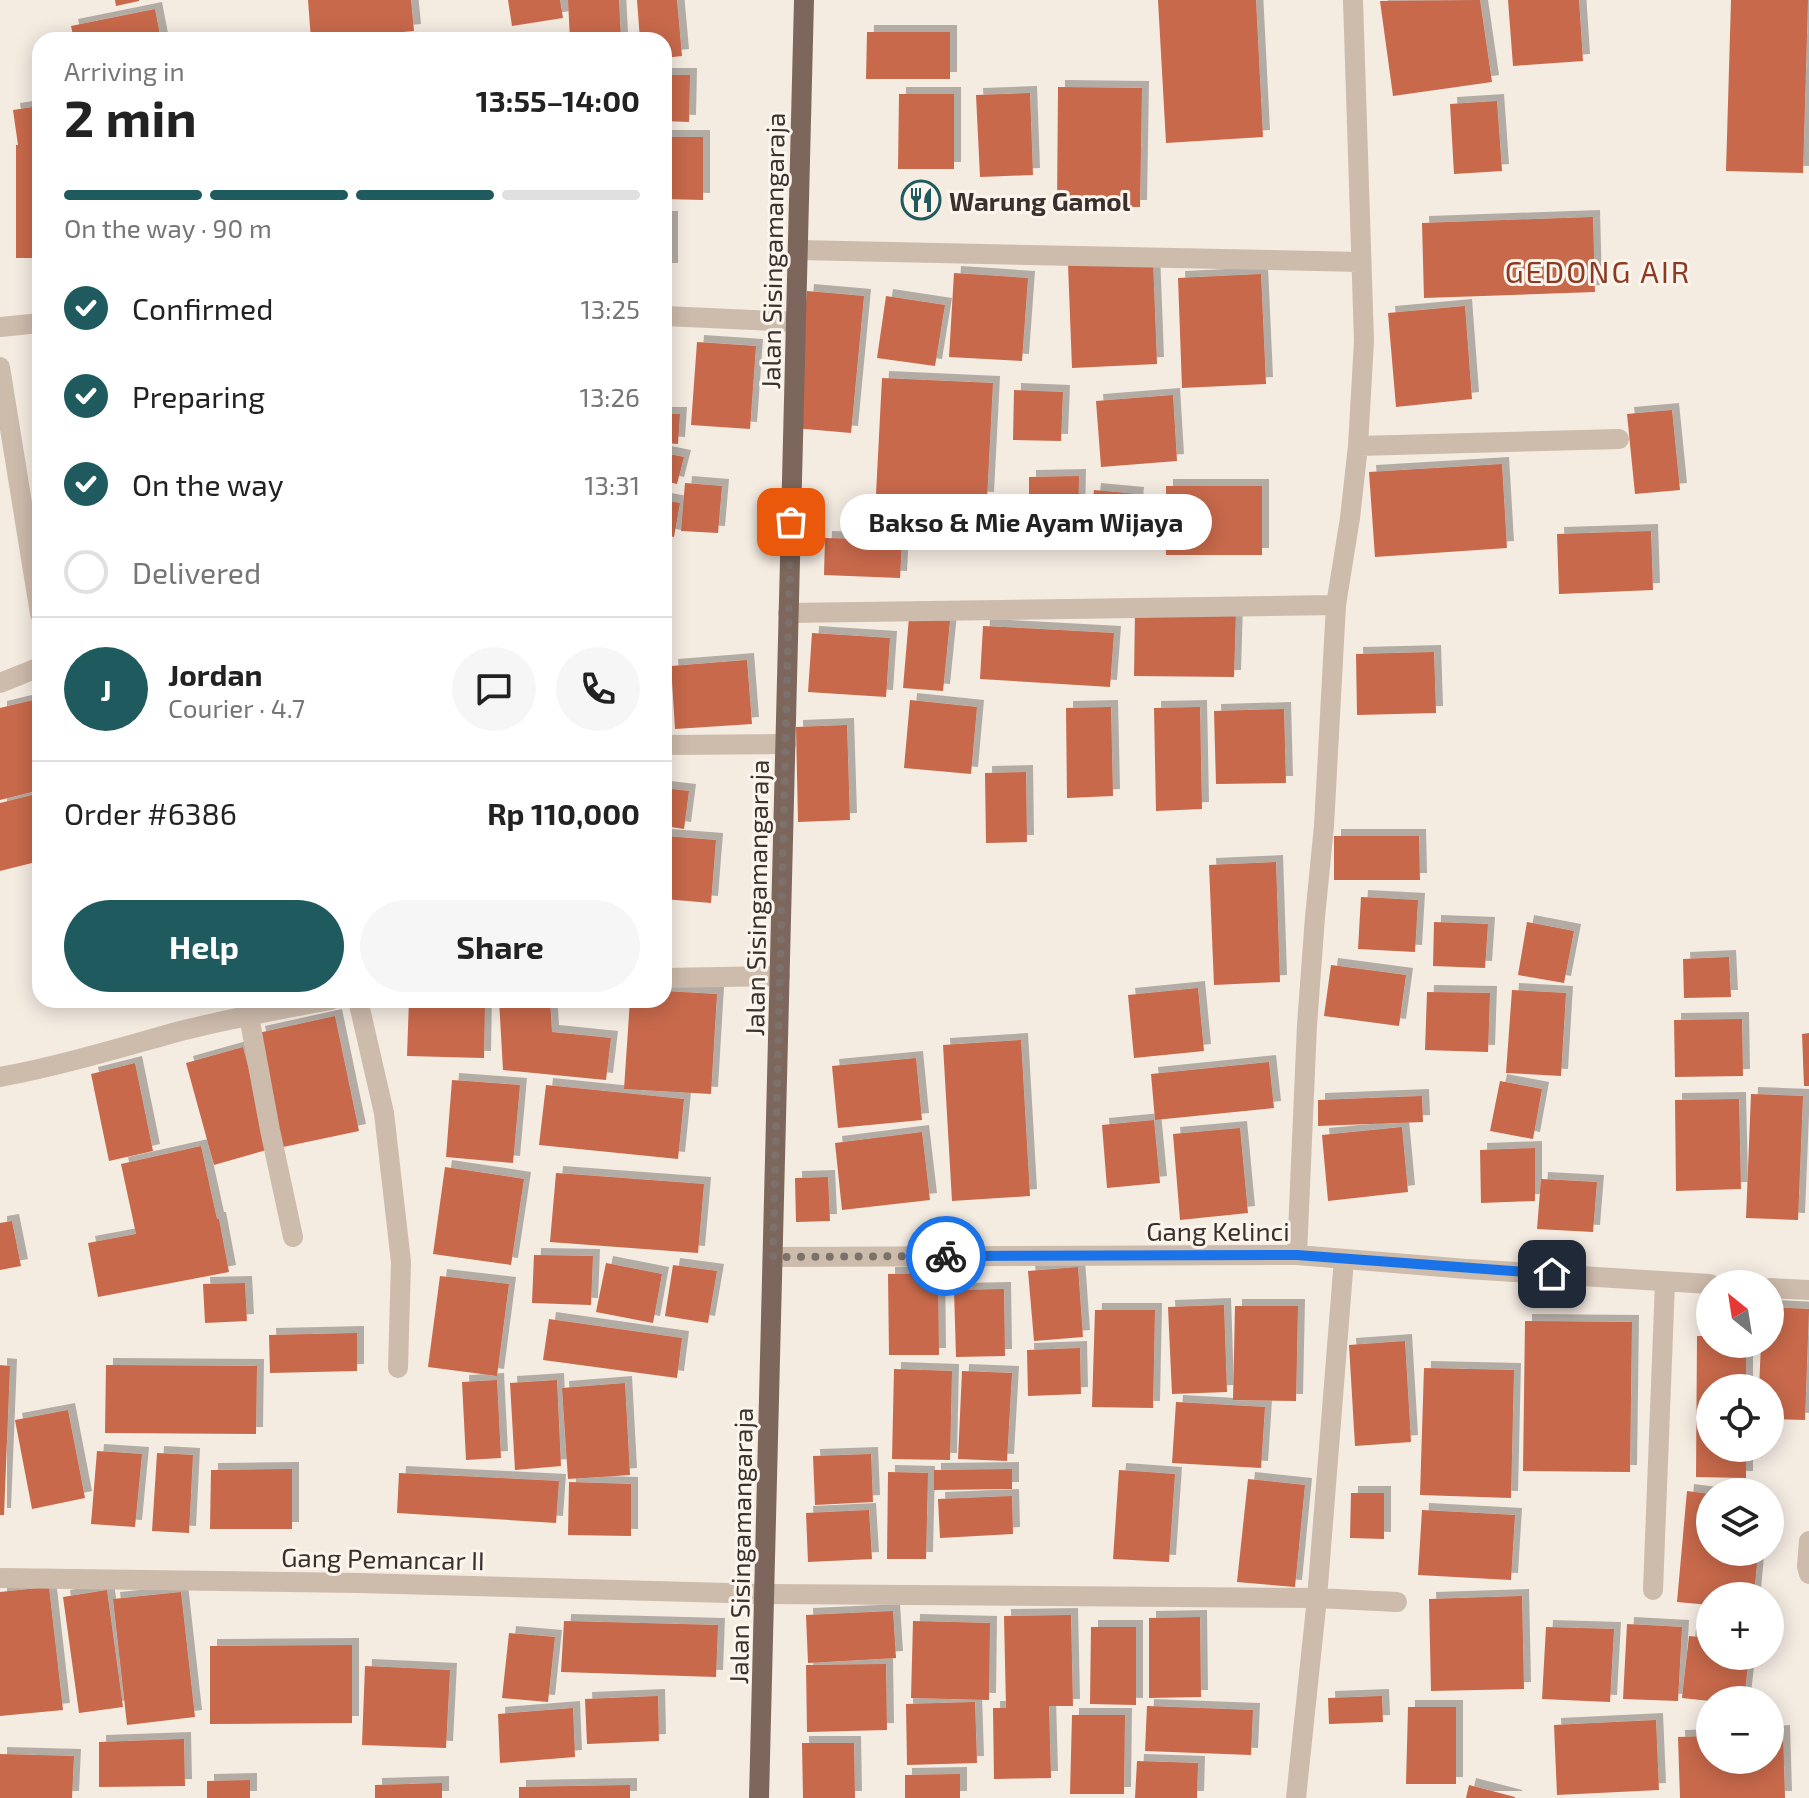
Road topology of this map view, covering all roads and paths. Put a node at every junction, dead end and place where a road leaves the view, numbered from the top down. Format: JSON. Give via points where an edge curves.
{"nodes":[{"id":1,"x":804,"y":0,"type":"edge"},
{"id":2,"x":1353,"y":0,"type":"edge"},
{"id":3,"x":798,"y":250,"type":"junction"},
{"id":4,"x":1361,"y":262,"type":"junction"},
{"id":5,"x":672,"y":316,"type":"edge"},
{"id":6,"x":796,"y":322,"type":"junction"},
{"id":7,"x":32,"y":324,"type":"edge"},
{"id":8,"x":0,"y":327,"type":"edge"},
{"id":9,"x":0,"y":367,"type":"edge"},
{"id":10,"x":1619,"y":439,"type":"dead end"},
{"id":11,"x":1358,"y":446,"type":"junction"},
{"id":12,"x":32,"y":565,"type":"edge"},
{"id":13,"x":1336,"y":605,"type":"junction"},
{"id":14,"x":788,"y":613,"type":"junction"},
{"id":15,"x":32,"y":670,"type":"edge"},
{"id":16,"x":0,"y":683,"type":"edge"},
{"id":17,"x":786,"y":744,"type":"junction"},
{"id":18,"x":672,"y":745,"type":"edge"},
{"id":19,"x":780,"y":976,"type":"junction"},
{"id":20,"x":672,"y":978,"type":"edge"},
{"id":21,"x":290,"y":1008,"type":"edge"},
{"id":22,"x":360,"y":1008,"type":"edge"},
{"id":23,"x":249,"y":1016,"type":"junction"},
{"id":24,"x":0,"y":1077,"type":"edge"},
{"id":25,"x":293,"y":1237,"type":"dead end"},
{"id":26,"x":1297,"y":1255,"type":"junction"},
{"id":27,"x":773,"y":1257,"type":"junction"},
{"id":28,"x":1344,"y":1259,"type":"junction"},
{"id":29,"x":1665,"y":1282,"type":"junction"},
{"id":30,"x":1696,"y":1283,"type":"edge"},
{"id":31,"x":1784,"y":1289,"type":"edge"},
{"id":32,"x":1809,"y":1290,"type":"edge"},
{"id":33,"x":398,"y":1368,"type":"dead end"},
{"id":34,"x":1809,"y":1541,"type":"edge"},
{"id":35,"x":1809,"y":1574,"type":"edge"},
{"id":36,"x":0,"y":1578,"type":"edge"},
{"id":37,"x":1653,"y":1590,"type":"dead end"},
{"id":38,"x":765,"y":1594,"type":"junction"},
{"id":39,"x":1317,"y":1598,"type":"junction"},
{"id":40,"x":1397,"y":1602,"type":"dead end"},
{"id":41,"x":759,"y":1798,"type":"edge"},
{"id":42,"x":1296,"y":1798,"type":"edge"}],
"edges":[{"from":1,"to":3,"type":"main road","name":"Jalan Sisingamangaraja"},
{"from":2,"to":4,"type":"street"},
{"from":3,"to":4,"type":"street"},
{"from":3,"to":6,"type":"main road","name":"Jalan Sisingamangaraja"},
{"from":4,"to":11,"type":"street","via":[[1364,341]]},
{"from":5,"to":6,"type":"street"},
{"from":6,"to":14,"type":"main road","name":"Jalan Sisingamangaraja"},
{"from":7,"to":8,"type":"street"},
{"from":9,"to":12,"type":"street"},
{"from":10,"to":11,"type":"street"},
{"from":11,"to":13,"type":"street"},
{"from":13,"to":14,"type":"street"},
{"from":13,"to":26,"type":"street"},
{"from":14,"to":17,"type":"main road","name":"Jalan Sisingamangaraja"},
{"from":15,"to":16,"type":"street"},
{"from":17,"to":18,"type":"street"},
{"from":17,"to":19,"type":"main road","name":"Jalan Sisingamangaraja"},
{"from":19,"to":20,"type":"street"},
{"from":19,"to":27,"type":"main road","name":"Jalan Sisingamangaraja"},
{"from":21,"to":23,"type":"street"},
{"from":22,"to":33,"type":"street","via":[[384,1113],[401,1262]]},
{"from":23,"to":24,"type":"street"},
{"from":23,"to":25,"type":"street"},
{"from":26,"to":27,"type":"street","name":"Gang Kelinci"},
{"from":26,"to":28,"type":"street","name":"Gang Kelinci"},
{"from":27,"to":38,"type":"main road","name":"Jalan Sisingamangaraja"},
{"from":28,"to":29,"type":"street","name":"Gang Kelinci"},
{"from":28,"to":39,"type":"street"},
{"from":29,"to":30,"type":"street","name":"Gang Kelinci"},
{"from":29,"to":37,"type":"street"},
{"from":31,"to":32,"type":"street"},
{"from":34,"to":35,"type":"street"},
{"from":36,"to":38,"type":"street","name":"Gang Pemancar II"},
{"from":38,"to":39,"type":"street","name":"Gang Pemancar II"},
{"from":38,"to":41,"type":"main road","name":"Jalan Sisingamangaraja"},
{"from":39,"to":40,"type":"street","name":"Gang Pemancar II"},
{"from":39,"to":42,"type":"street"}]}
